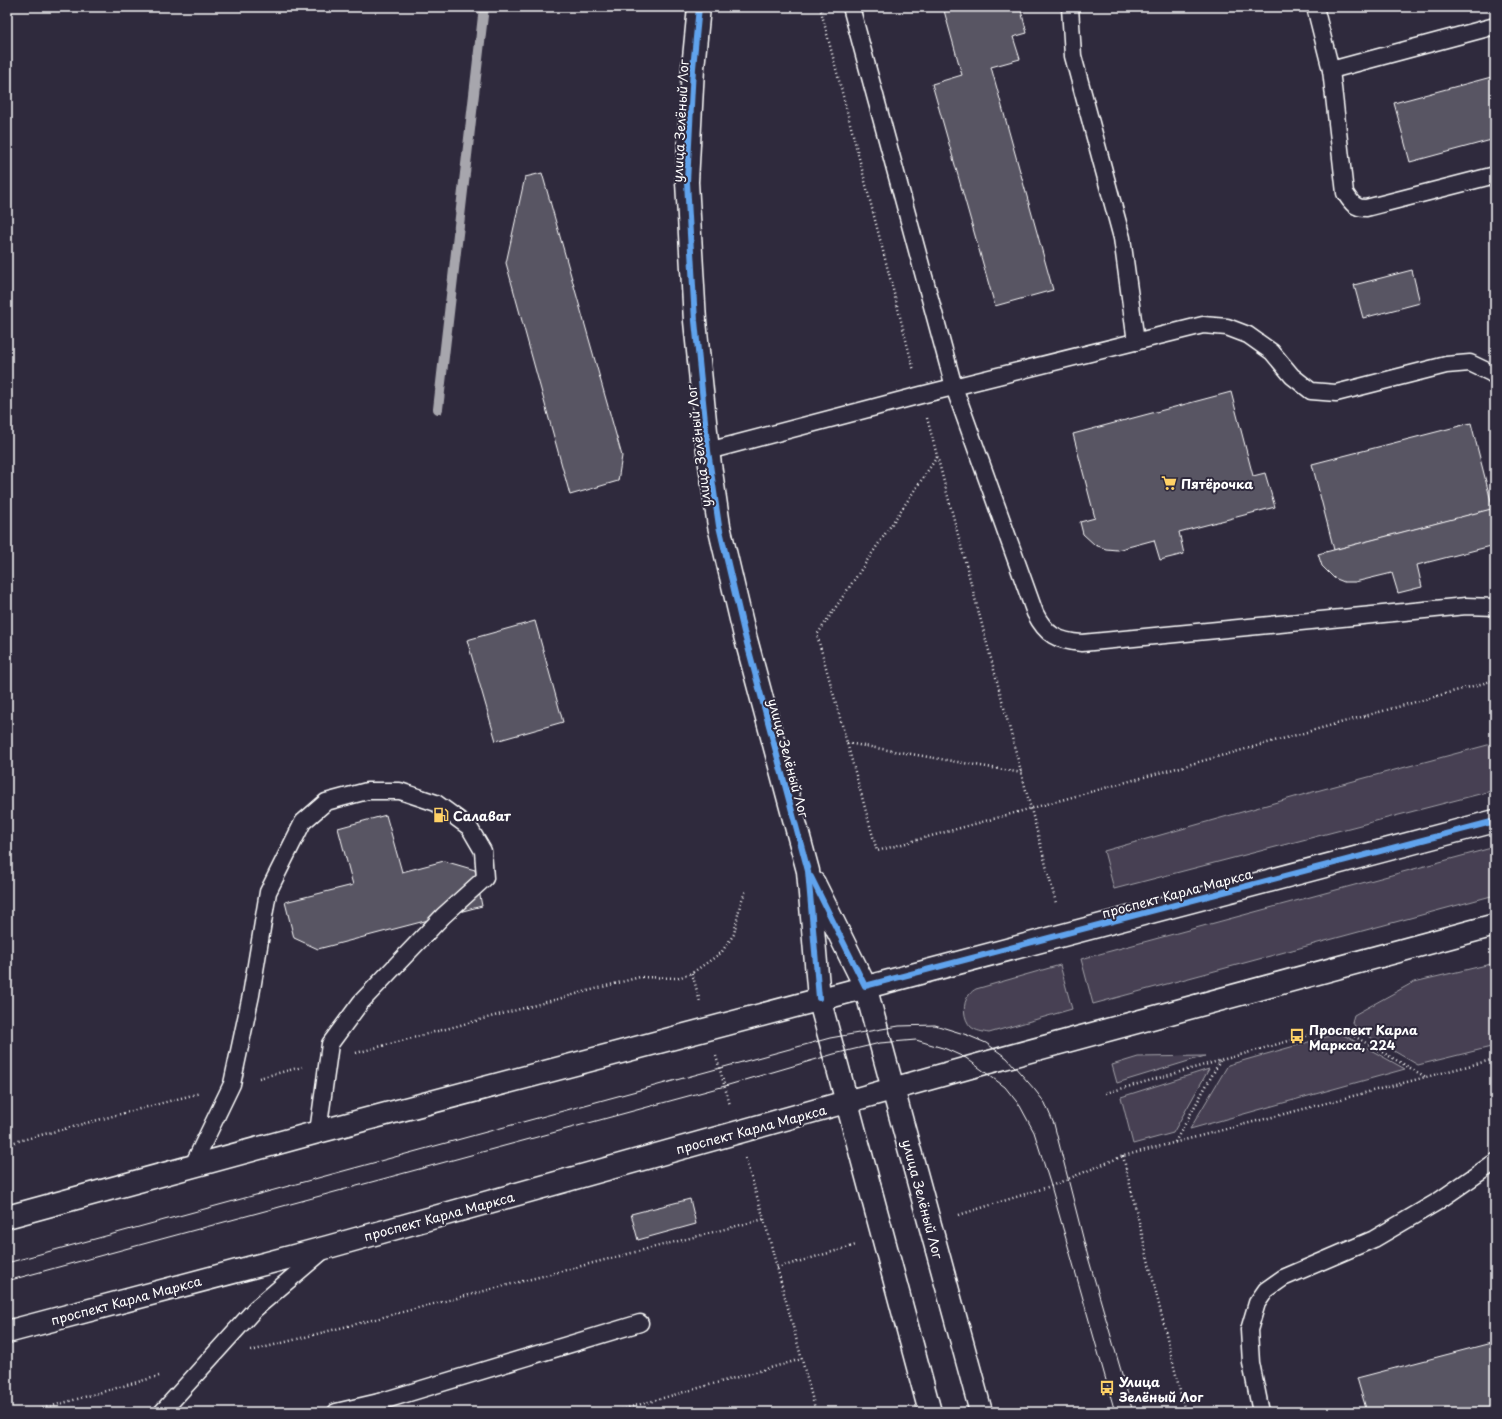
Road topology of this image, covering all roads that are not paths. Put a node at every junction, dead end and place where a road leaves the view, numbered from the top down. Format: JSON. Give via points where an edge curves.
{"nodes":[{"id":1,"x":699,"y":7,"type":"edge"},
{"id":2,"x":850,"y":7,"type":"edge"},
{"id":3,"x":1070,"y":7,"type":"edge"},
{"id":4,"x":1315,"y":7,"type":"edge"},
{"id":5,"x":1495,"y":26,"type":"edge"},
{"id":6,"x":1332,"y":70,"type":"junction"},
{"id":7,"x":1495,"y":175,"type":"edge"},
{"id":8,"x":1136,"y":342,"type":"junction"},
{"id":9,"x":1495,"y":376,"type":"edge"},
{"id":10,"x":954,"y":387,"type":"junction"},
{"id":11,"x":708,"y":451,"type":"junction"},
{"id":12,"x":1495,"y":607,"type":"edge"},
{"id":13,"x":1495,"y":821,"type":"edge"},
{"id":14,"x":808,"y":871,"type":"junction"},
{"id":15,"x":1495,"y":925,"type":"edge"},
{"id":16,"x":865,"y":986,"type":"junction"},
{"id":17,"x":819,"y":998,"type":"junction"},
{"id":18,"x":893,"y":1090,"type":"junction"},
{"id":19,"x":847,"y":1103,"type":"junction"},
{"id":20,"x":318,"y":1132,"type":"junction"},
{"id":21,"x":1495,"y":1162,"type":"edge"},
{"id":22,"x":192,"y":1167,"type":"junction"},
{"id":23,"x":7,"y":1217,"type":"edge"},
{"id":24,"x":328,"y":1247,"type":"junction"},
{"id":25,"x":640,"y":1323,"type":"dead end"},
{"id":26,"x":7,"y":1332,"type":"edge"},
{"id":27,"x":381,"y":1407,"type":"edge"},
{"id":28,"x":162,"y":1412,"type":"edge"},
{"id":29,"x":336,"y":1412,"type":"edge"},
{"id":30,"x":930,"y":1412,"type":"edge"},
{"id":31,"x":981,"y":1412,"type":"edge"},
{"id":32,"x":1261,"y":1412,"type":"edge"}],
"edges":[{"from":1,"to":11,"type":"main road","name":"улица Зелёный Лог","via":[[687,182],[695,321]]},
{"from":2,"to":10,"type":"lane"},
{"from":3,"to":8,"type":"lane","via":[[1073,56],[1122,238]]},
{"from":4,"to":6,"type":"lane"},
{"from":5,"to":6,"type":"lane"},
{"from":6,"to":7,"type":"lane","via":[[1345,192],[1353,205],[1366,208]]},
{"from":8,"to":9,"type":"lane","via":[[1203,325],[1227,327],[1248,336],[1272,352],[1292,376],[1312,391],[1336,393],[1446,365],[1470,363]]},
{"from":8,"to":10,"type":"lane"},
{"from":10,"to":11,"type":"lane"},
{"from":10,"to":12,"type":"lane","via":[[1035,613],[1042,626],[1053,636],[1067,642],[1466,606]]},
{"from":11,"to":14,"type":"main road","name":"улица Зелёный Лог","via":[[719,526],[744,632]]},
{"from":13,"to":16,"type":"main road","name":"проспект Карла Маркса"},
{"from":14,"to":16,"type":"main road","name":"улица Зелёный Лог"},
{"from":14,"to":17,"type":"main road"},
{"from":15,"to":18,"type":"main road","name":"проспект Карла Маркса"},
{"from":16,"to":17,"type":"main road","name":"проспект Карла Маркса"},
{"from":16,"to":18,"type":"main road","name":"улица Зелёный Лог"},
{"from":17,"to":19,"type":"main road"},
{"from":17,"to":20,"type":"main road","name":"проспект Карла Маркса"},
{"from":18,"to":19,"type":"main road","name":"проспект Карла Маркса"},
{"from":18,"to":31,"type":"main road","name":"улица Зелёный Лог"},
{"from":19,"to":24,"type":"main road","name":"проспект Карла Маркса"},
{"from":19,"to":30,"type":"main road"},
{"from":20,"to":22,"type":"main road","name":"проспект Карла Маркса"},
{"from":20,"to":22,"type":"lane","via":[[330,1044],[361,1002],[442,916],[485,878],[483,851],[469,827],[436,802],[400,791],[367,791],[326,802],[304,822],[268,892],[232,1084]]},
{"from":21,"to":32,"type":"lane","via":[[1437,1202],[1374,1239],[1283,1278],[1266,1290],[1257,1303],[1249,1330],[1251,1363]]},
{"from":22,"to":23,"type":"main road","name":"проспект Карла Маркса"},
{"from":24,"to":26,"type":"main road","name":"проспект Карла Маркса"},
{"from":24,"to":28,"type":"lane","via":[[255,1309]]},
{"from":25,"to":27,"type":"lane"},
{"from":27,"to":29,"type":"lane"}]}
